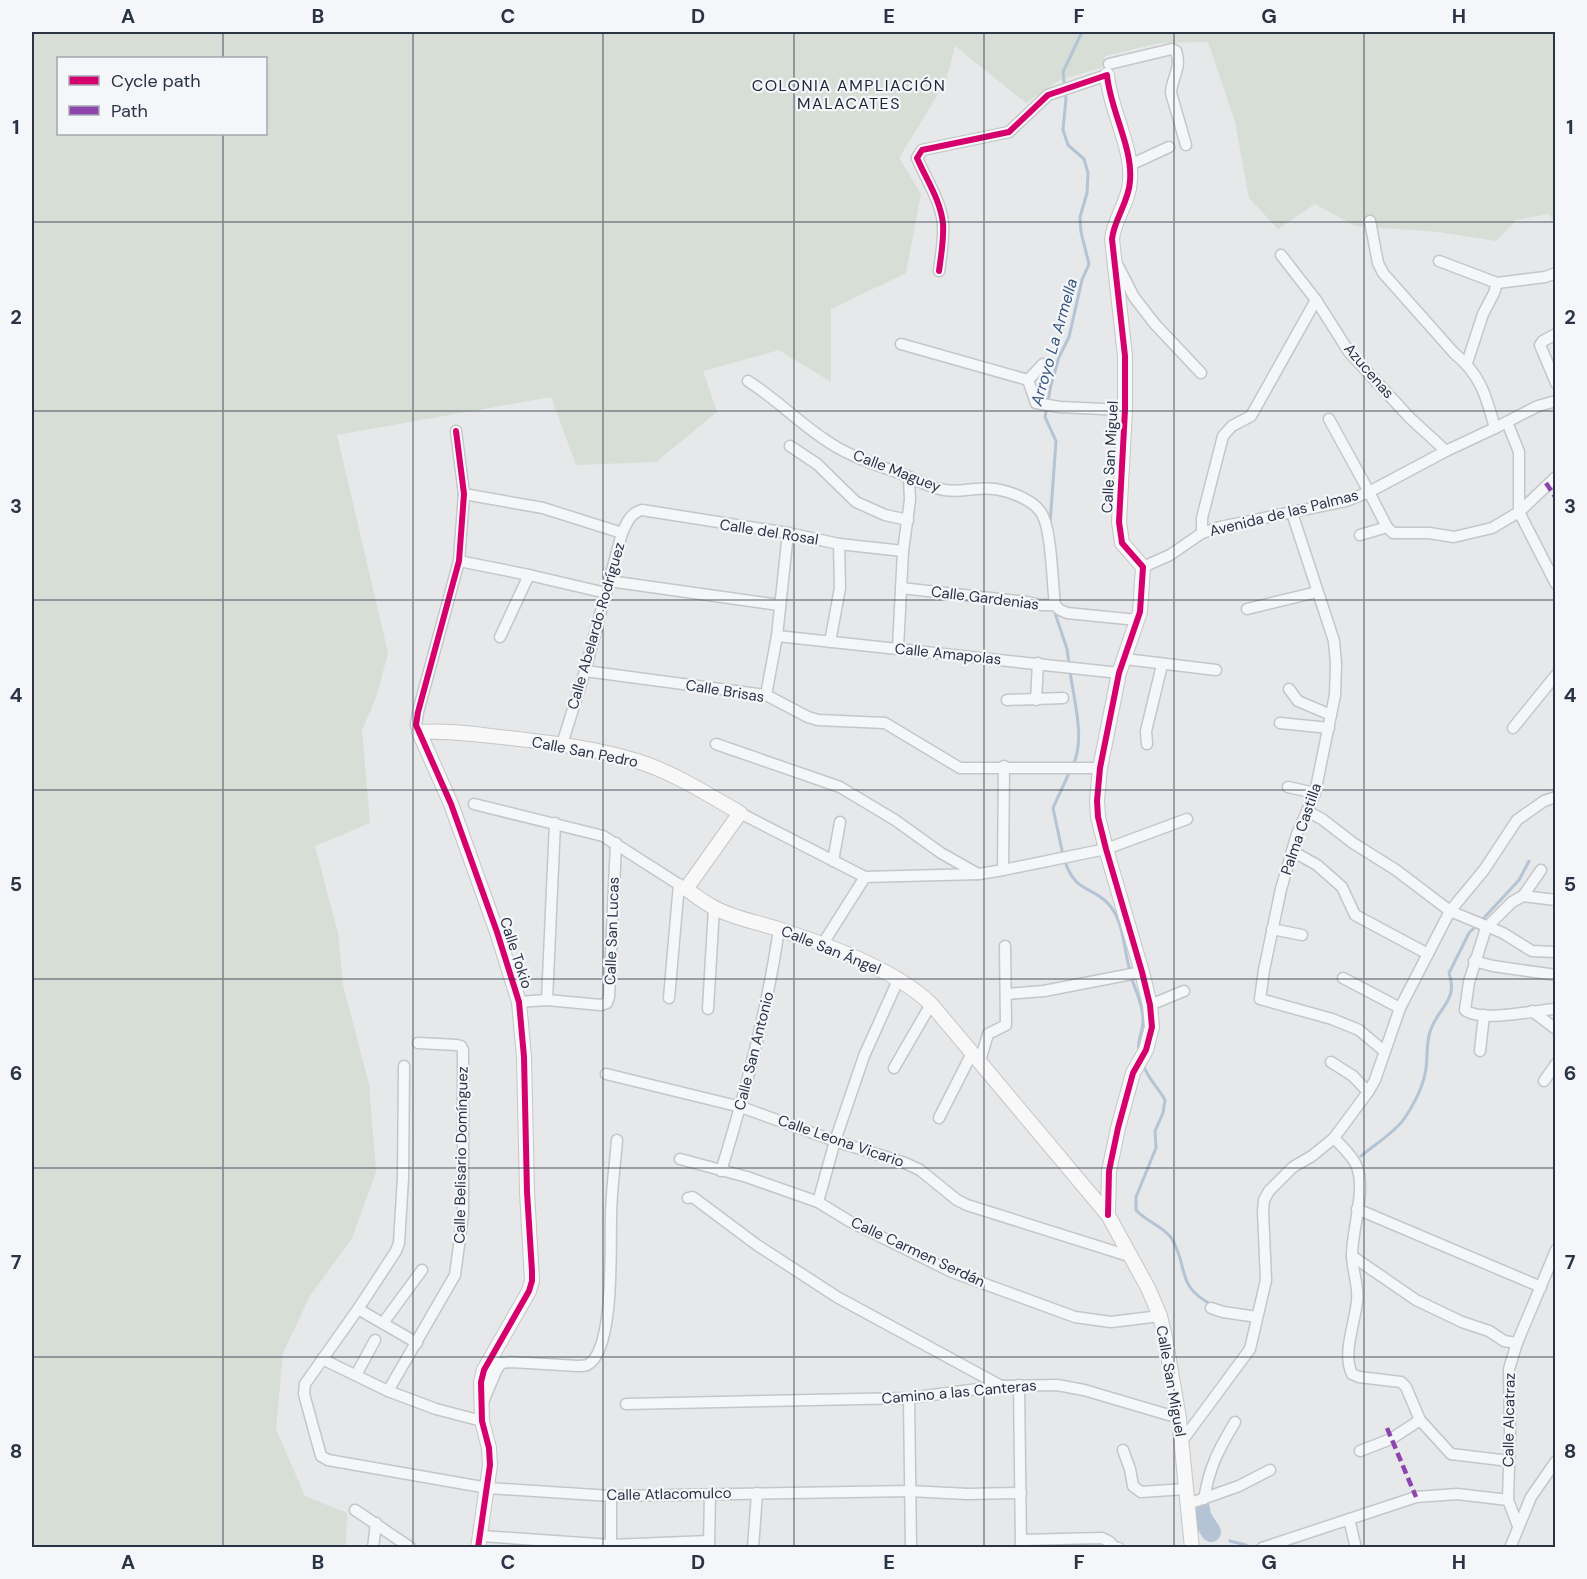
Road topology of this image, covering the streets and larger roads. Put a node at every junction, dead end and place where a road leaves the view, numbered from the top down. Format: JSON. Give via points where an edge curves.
{"nodes":[{"id":1,"x":1108,"y":69,"type":"junction"},
{"id":2,"x":1186,"y":145,"type":"dead end"},
{"id":3,"x":1169,"y":147,"type":"dead end"},
{"id":4,"x":1130,"y":165,"type":"junction"},
{"id":5,"x":1370,"y":221,"type":"dead end"},
{"id":6,"x":1281,"y":255,"type":"dead end"},
{"id":7,"x":1113,"y":256,"type":"junction"},
{"id":8,"x":1439,"y":261,"type":"dead end"},
{"id":9,"x":939,"y":271,"type":"dead end"},
{"id":10,"x":1556,"y":273,"type":"edge"},
{"id":11,"x":1497,"y":283,"type":"junction"},
{"id":12,"x":1316,"y":300,"type":"junction"},
{"id":13,"x":1556,"y":334,"type":"edge"},
{"id":14,"x":901,"y":344,"type":"dead end"},
{"id":15,"x":1467,"y":363,"type":"junction"},
{"id":16,"x":1043,"y":364,"type":"dead end"},
{"id":17,"x":1201,"y":373,"type":"dead end"},
{"id":18,"x":1028,"y":380,"type":"junction"},
{"id":19,"x":748,"y":381,"type":"dead end"},
{"id":20,"x":1556,"y":383,"type":"edge"},
{"id":21,"x":1556,"y":401,"type":"edge"},
{"id":22,"x":1125,"y":410,"type":"junction"},
{"id":23,"x":1329,"y":419,"type":"dead end"},
{"id":24,"x":1507,"y":422,"type":"junction"},
{"id":25,"x":1495,"y":428,"type":"junction"},
{"id":26,"x":456,"y":431,"type":"dead end"},
{"id":27,"x":790,"y":446,"type":"dead end"},
{"id":28,"x":1446,"y":451,"type":"junction"},
{"id":29,"x":909,"y":477,"type":"junction"},
{"id":30,"x":1556,"y":477,"type":"edge"},
{"id":31,"x":1369,"y":492,"type":"junction"},
{"id":32,"x":464,"y":494,"type":"junction"},
{"id":33,"x":636,"y":512,"type":"joint"},
{"id":34,"x":1519,"y":512,"type":"junction"},
{"id":35,"x":1292,"y":513,"type":"junction"},
{"id":36,"x":908,"y":520,"type":"junction"},
{"id":37,"x":1386,"y":527,"type":"junction"},
{"id":38,"x":622,"y":533,"type":"junction"},
{"id":39,"x":788,"y":533,"type":"junction"},
{"id":40,"x":1202,"y":533,"type":"junction"},
{"id":41,"x":1360,"y":535,"type":"dead end"},
{"id":42,"x":839,"y":544,"type":"junction"},
{"id":43,"x":903,"y":551,"type":"junction"},
{"id":44,"x":459,"y":561,"type":"junction"},
{"id":45,"x":1143,"y":567,"type":"junction"},
{"id":46,"x":529,"y":575,"type":"junction"},
{"id":47,"x":609,"y":581,"type":"junction"},
{"id":48,"x":1556,"y":584,"type":"edge"},
{"id":49,"x":901,"y":588,"type":"junction"},
{"id":50,"x":1317,"y":592,"type":"junction"},
{"id":51,"x":606,"y":593,"type":"junction"},
{"id":52,"x":779,"y":605,"type":"junction"},
{"id":53,"x":1052,"y":605,"type":"junction"},
{"id":54,"x":1247,"y":609,"type":"dead end"},
{"id":55,"x":1137,"y":620,"type":"junction"},
{"id":56,"x":777,"y":636,"type":"junction"},
{"id":57,"x":500,"y":637,"type":"dead end"},
{"id":58,"x":830,"y":642,"type":"junction"},
{"id":59,"x":897,"y":648,"type":"junction"},
{"id":60,"x":1125,"y":659,"type":"junction"},
{"id":61,"x":1038,"y":663,"type":"junction"},
{"id":62,"x":1162,"y":665,"type":"junction"},
{"id":63,"x":585,"y":670,"type":"junction"},
{"id":64,"x":1216,"y":670,"type":"dead end"},
{"id":65,"x":1119,"y":673,"type":"junction"},
{"id":66,"x":1556,"y":675,"type":"edge"},
{"id":67,"x":1289,"y":689,"type":"dead end"},
{"id":68,"x":766,"y":695,"type":"junction"},
{"id":69,"x":1063,"y":698,"type":"dead end"},
{"id":70,"x":1007,"y":700,"type":"dead end"},
{"id":71,"x":1036,"y":700,"type":"junction"},
{"id":72,"x":1331,"y":715,"type":"junction"},
{"id":73,"x":1280,"y":723,"type":"dead end"},
{"id":74,"x":1329,"y":728,"type":"junction"},
{"id":75,"x":1513,"y":728,"type":"dead end"},
{"id":76,"x":418,"y":732,"type":"junction"},
{"id":77,"x":562,"y":744,"type":"junction"},
{"id":78,"x":716,"y":744,"type":"dead end"},
{"id":79,"x":1147,"y":744,"type":"dead end"},
{"id":80,"x":1004,"y":766,"type":"junction"},
{"id":81,"x":1100,"y":768,"type":"junction"},
{"id":82,"x":1288,"y":786,"type":"dead end"},
{"id":83,"x":1315,"y":793,"type":"junction"},
{"id":84,"x":1556,"y":797,"type":"edge"},
{"id":85,"x":474,"y":804,"type":"dead end"},
{"id":86,"x":1307,"y":811,"type":"junction"},
{"id":87,"x":740,"y":813,"type":"junction"},
{"id":88,"x":1187,"y":819,"type":"dead end"},
{"id":89,"x":840,"y":822,"type":"dead end"},
{"id":90,"x":555,"y":824,"type":"junction"},
{"id":91,"x":616,"y":843,"type":"junction"},
{"id":92,"x":1106,"y":849,"type":"junction"},
{"id":93,"x":1292,"y":851,"type":"junction"},
{"id":94,"x":833,"y":861,"type":"junction"},
{"id":95,"x":1003,"y":870,"type":"junction"},
{"id":96,"x":1541,"y":870,"type":"dead end"},
{"id":97,"x":979,"y":874,"type":"junction"},
{"id":98,"x":865,"y":877,"type":"junction"},
{"id":99,"x":682,"y":887,"type":"junction"},
{"id":100,"x":1523,"y":896,"type":"junction"},
{"id":101,"x":1556,"y":900,"type":"edge"},
{"id":102,"x":714,"y":908,"type":"junction"},
{"id":103,"x":1450,"y":912,"type":"junction"},
{"id":104,"x":1486,"y":928,"type":"junction"},
{"id":105,"x":779,"y":929,"type":"junction"},
{"id":106,"x":1272,"y":929,"type":"junction"},
{"id":107,"x":1302,"y":934,"type":"dead end"},
{"id":108,"x":822,"y":945,"type":"junction"},
{"id":109,"x":1005,"y":946,"type":"dead end"},
{"id":110,"x":1556,"y":952,"type":"edge"},
{"id":111,"x":1428,"y":954,"type":"junction"},
{"id":112,"x":1474,"y":961,"type":"junction"},
{"id":113,"x":1140,"y":972,"type":"junction"},
{"id":114,"x":1556,"y":975,"type":"edge"},
{"id":115,"x":899,"y":978,"type":"junction"},
{"id":116,"x":1343,"y":978,"type":"dead end"},
{"id":117,"x":1184,"y":991,"type":"dead end"},
{"id":118,"x":1007,"y":994,"type":"junction"},
{"id":119,"x":669,"y":998,"type":"dead end"},
{"id":120,"x":547,"y":1000,"type":"junction"},
{"id":121,"x":519,"y":1002,"type":"junction"},
{"id":122,"x":931,"y":1004,"type":"junction"},
{"id":123,"x":1150,"y":1005,"type":"junction"},
{"id":124,"x":1400,"y":1008,"type":"junction"},
{"id":125,"x":708,"y":1009,"type":"dead end"},
{"id":126,"x":1556,"y":1009,"type":"edge"},
{"id":127,"x":1532,"y":1011,"type":"junction"},
{"id":128,"x":1484,"y":1015,"type":"junction"},
{"id":129,"x":1556,"y":1029,"type":"edge"},
{"id":130,"x":418,"y":1042,"type":"dead end"},
{"id":131,"x":1384,"y":1051,"type":"junction"},
{"id":132,"x":1480,"y":1051,"type":"dead end"},
{"id":133,"x":976,"y":1057,"type":"junction"},
{"id":134,"x":1331,"y":1062,"type":"dead end"},
{"id":135,"x":1556,"y":1064,"type":"edge"},
{"id":136,"x":404,"y":1066,"type":"dead end"},
{"id":137,"x":894,"y":1068,"type":"dead end"},
{"id":138,"x":606,"y":1074,"type":"dead end"},
{"id":139,"x":1544,"y":1081,"type":"dead end"},
{"id":140,"x":1368,"y":1092,"type":"junction"},
{"id":141,"x":741,"y":1107,"type":"junction"},
{"id":142,"x":939,"y":1118,"type":"dead end"},
{"id":143,"x":1334,"y":1138,"type":"junction"},
{"id":144,"x":617,"y":1140,"type":"dead end"},
{"id":145,"x":835,"y":1141,"type":"junction"},
{"id":146,"x":680,"y":1159,"type":"dead end"},
{"id":147,"x":721,"y":1171,"type":"junction"},
{"id":148,"x":688,"y":1198,"type":"dead end"},
{"id":149,"x":818,"y":1202,"type":"junction"},
{"id":150,"x":1357,"y":1209,"type":"junction"},
{"id":151,"x":1108,"y":1215,"type":"junction"},
{"id":152,"x":1556,"y":1250,"type":"edge"},
{"id":153,"x":1352,"y":1256,"type":"junction"},
{"id":154,"x":1132,"y":1257,"type":"junction"},
{"id":155,"x":422,"y":1270,"type":"dead end"},
{"id":156,"x":1541,"y":1287,"type":"junction"},
{"id":157,"x":1211,"y":1308,"type":"dead end"},
{"id":158,"x":358,"y":1309,"type":"junction"},
{"id":159,"x":1160,"y":1316,"type":"junction"},
{"id":160,"x":1257,"y":1317,"type":"junction"},
{"id":161,"x":383,"y":1323,"type":"junction"},
{"id":162,"x":375,"y":1340,"type":"dead end"},
{"id":163,"x":417,"y":1343,"type":"junction"},
{"id":164,"x":1517,"y":1343,"type":"junction"},
{"id":165,"x":322,"y":1359,"type":"junction"},
{"id":166,"x":356,"y":1375,"type":"junction"},
{"id":167,"x":1019,"y":1385,"type":"junction"},
{"id":168,"x":1001,"y":1386,"type":"junction"},
{"id":169,"x":388,"y":1391,"type":"junction"},
{"id":170,"x":909,"y":1398,"type":"junction"},
{"id":171,"x":482,"y":1403,"type":"junction"},
{"id":172,"x":626,"y":1404,"type":"dead end"},
{"id":173,"x":1179,"y":1418,"type":"junction"},
{"id":174,"x":1420,"y":1420,"type":"junction"},
{"id":175,"x":482,"y":1421,"type":"junction"},
{"id":176,"x":1235,"y":1422,"type":"dead end"},
{"id":177,"x":1182,"y":1441,"type":"junction"},
{"id":178,"x":1123,"y":1450,"type":"dead end"},
{"id":179,"x":1360,"y":1451,"type":"dead end"},
{"id":180,"x":1509,"y":1461,"type":"junction"},
{"id":181,"x":1556,"y":1461,"type":"edge"},
{"id":182,"x":1270,"y":1470,"type":"dead end"},
{"id":183,"x":488,"y":1488,"type":"junction"},
{"id":184,"x":1185,"y":1490,"type":"junction"},
{"id":185,"x":909,"y":1491,"type":"junction"},
{"id":186,"x":757,"y":1493,"type":"junction"},
{"id":187,"x":1021,"y":1493,"type":"junction"},
{"id":188,"x":710,"y":1494,"type":"junction"},
{"id":189,"x":611,"y":1496,"type":"junction"},
{"id":190,"x":1204,"y":1499,"type":"junction"},
{"id":191,"x":1508,"y":1500,"type":"junction"},
{"id":192,"x":1188,"y":1504,"type":"junction"},
{"id":193,"x":355,"y":1510,"type":"dead end"},
{"id":194,"x":1349,"y":1519,"type":"junction"},
{"id":195,"x":376,"y":1523,"type":"junction"},
{"id":196,"x":1518,"y":1526,"type":"junction"},
{"id":197,"x":480,"y":1542,"type":"edge"},
{"id":198,"x":709,"y":1544,"type":"edge"},
{"id":199,"x":1021,"y":1544,"type":"edge"},
{"id":200,"x":611,"y":1546,"type":"edge"},
{"id":201,"x":1116,"y":1547,"type":"edge"},
{"id":202,"x":1262,"y":1547,"type":"edge"},
{"id":203,"x":373,"y":1548,"type":"edge"},
{"id":204,"x":411,"y":1548,"type":"edge"},
{"id":205,"x":753,"y":1548,"type":"edge"},
{"id":206,"x":911,"y":1548,"type":"edge"},
{"id":207,"x":1192,"y":1548,"type":"edge"},
{"id":208,"x":1356,"y":1548,"type":"edge"},
{"id":209,"x":1510,"y":1548,"type":"edge"}],
"edges":[{"from":1,"to":2,"type":"street","via":[[1175,50],[1179,63],[1171,93]]},
{"from":1,"to":4,"type":"street","name":"Calle San Miguel","via":[[1108,89]]},
{"from":1,"to":9,"type":"street","via":[[1048,95],[1009,132],[918,154],[943,222]]},
{"from":3,"to":4,"type":"street"},
{"from":4,"to":7,"type":"street","name":"Calle San Miguel","via":[[1127,198],[1113,228]]},
{"from":5,"to":15,"type":"street","via":[[1384,275]]},
{"from":6,"to":12,"type":"street","name":"Azucenas"},
{"from":7,"to":17,"type":"street","via":[[1134,297]]},
{"from":7,"to":22,"type":"street","name":"Calle San Miguel","via":[[1125,356]]},
{"from":8,"to":11,"type":"street"},
{"from":10,"to":11,"type":"street"},
{"from":11,"to":15,"type":"street"},
{"from":12,"to":28,"type":"street","name":"Azucenas","via":[[1349,352]]},
{"from":12,"to":40,"type":"street","via":[[1254,412],[1223,436],[1202,518]]},
{"from":13,"to":20,"type":"street","via":[[1540,345]]},
{"from":14,"to":18,"type":"street"},
{"from":15,"to":25,"type":"street","via":[[1483,388]]},
{"from":16,"to":18,"type":"street"},
{"from":18,"to":22,"type":"street","via":[[1036,403]]},
{"from":19,"to":29,"type":"street","name":"Calle Maguey","via":[[827,441],[860,459]]},
{"from":21,"to":24,"type":"street","name":"Avenida de las Palmas"},
{"from":22,"to":45,"type":"street","name":"Calle San Miguel","via":[[1119,522],[1122,543]]},
{"from":23,"to":31,"type":"street"},
{"from":24,"to":25,"type":"street","name":"Avenida de las Palmas"},
{"from":24,"to":34,"type":"street","via":[[1519,452]]},
{"from":25,"to":28,"type":"street","name":"Avenida de las Palmas"},
{"from":26,"to":32,"type":"street","name":"Calle Tokio"},
{"from":27,"to":36,"type":"street","via":[[817,464],[856,502]]},
{"from":28,"to":31,"type":"street","name":"Avenida de las Palmas"},
{"from":29,"to":36,"type":"street"},
{"from":29,"to":53,"type":"street","name":"Calle Maguey","via":[[949,491],[994,489],[1018,496],[1041,511],[1051,552]]},
{"from":30,"to":34,"type":"street"},
{"from":31,"to":35,"type":"street","name":"Avenida de las Palmas"},
{"from":31,"to":37,"type":"street"},
{"from":32,"to":38,"type":"street","via":[[543,508]]},
{"from":32,"to":44,"type":"street","name":"Calle Tokio"},
{"from":33,"to":38,"type":"street","name":"Calle Abelardo Rodríguez"},
{"from":33,"to":39,"type":"street","name":"Calle del Rosal"},
{"from":34,"to":37,"type":"street","via":[[1492,528],[1454,537],[1429,532],[1393,533]]},
{"from":34,"to":48,"type":"street"},
{"from":35,"to":40,"type":"street","name":"Avenida de las Palmas"},
{"from":35,"to":50,"type":"street","name":"Palma Castilla"},
{"from":36,"to":43,"type":"street"},
{"from":37,"to":41,"type":"street"},
{"from":38,"to":47,"type":"street","name":"Calle Abelardo Rodríguez"},
{"from":39,"to":42,"type":"street","name":"Calle del Rosal"},
{"from":39,"to":52,"type":"street"},
{"from":40,"to":45,"type":"street","name":"Avenida de las Palmas"},
{"from":42,"to":43,"type":"street","name":"Calle del Rosal"},
{"from":42,"to":58,"type":"street","via":[[840,588]]},
{"from":43,"to":49,"type":"street"},
{"from":44,"to":46,"type":"street"},
{"from":44,"to":76,"type":"street","name":"Calle Tokio","via":[[417,712]]},
{"from":45,"to":55,"type":"street"},
{"from":46,"to":51,"type":"street"},
{"from":46,"to":57,"type":"street"},
{"from":47,"to":51,"type":"street","name":"Calle Abelardo Rodríguez"},
{"from":47,"to":52,"type":"street"},
{"from":49,"to":53,"type":"street","name":"Calle Gardenias"},
{"from":49,"to":59,"type":"street"},
{"from":50,"to":54,"type":"street"},
{"from":50,"to":72,"type":"street","name":"Palma Castilla","via":[[1334,641],[1335,695]]},
{"from":51,"to":63,"type":"street","name":"Calle Abelardo Rodríguez"},
{"from":52,"to":56,"type":"street"},
{"from":53,"to":55,"type":"street","name":"Calle Gardenias","via":[[1067,613]]},
{"from":55,"to":60,"type":"street"},
{"from":56,"to":58,"type":"street","name":"Calle Amapolas"},
{"from":56,"to":68,"type":"street"},
{"from":58,"to":59,"type":"street","name":"Calle Amapolas"},
{"from":59,"to":61,"type":"street","name":"Calle Amapolas"},
{"from":60,"to":62,"type":"street"},
{"from":60,"to":65,"type":"street"},
{"from":61,"to":65,"type":"street","name":"Calle Amapolas"},
{"from":61,"to":71,"type":"street"},
{"from":62,"to":64,"type":"street"},
{"from":62,"to":79,"type":"street","via":[[1146,731]]},
{"from":63,"to":68,"type":"street","name":"Calle Brisas"},
{"from":63,"to":77,"type":"street","name":"Calle Abelardo Rodríguez"},
{"from":65,"to":81,"type":"street"},
{"from":66,"to":75,"type":"street"},
{"from":67,"to":72,"type":"street","via":[[1298,701]]},
{"from":68,"to":80,"type":"street","name":"Calle Brisas","via":[[818,720],[885,723],[960,768]]},
{"from":69,"to":71,"type":"street"},
{"from":70,"to":71,"type":"street"},
{"from":72,"to":74,"type":"street","name":"Palma Castilla"},
{"from":73,"to":74,"type":"street"},
{"from":74,"to":83,"type":"street","name":"Palma Castilla"},
{"from":76,"to":77,"type":"street","name":"Calle San Pedro","via":[[450,731]]},
{"from":76,"to":121,"type":"street","name":"Calle Tokio","via":[[451,804]]},
{"from":77,"to":87,"type":"street","name":"Calle San Pedro","via":[[636,760]]},
{"from":78,"to":97,"type":"street","via":[[840,787]]},
{"from":80,"to":81,"type":"street","name":"Calle Brisas"},
{"from":80,"to":95,"type":"street"},
{"from":81,"to":92,"type":"street","via":[[1098,817]]},
{"from":82,"to":83,"type":"street"},
{"from":83,"to":86,"type":"street","name":"Palma Castilla"},
{"from":84,"to":103,"type":"street","via":[[1517,820]]},
{"from":85,"to":90,"type":"street","name":"Calle San Ángel"},
{"from":86,"to":93,"type":"street","name":"Palma Castilla"},
{"from":86,"to":103,"type":"street","via":[[1396,870]]},
{"from":87,"to":94,"type":"street","name":"Calle San Pedro"},
{"from":87,"to":99,"type":"street"},
{"from":88,"to":92,"type":"street","name":"Calle San Pedro"},
{"from":89,"to":94,"type":"street"},
{"from":90,"to":91,"type":"street","name":"Calle San Ángel"},
{"from":90,"to":120,"type":"street"},
{"from":91,"to":99,"type":"street","name":"Calle San Ángel"},
{"from":91,"to":120,"type":"street","name":"Calle San Lucas","via":[[607,1003]]},
{"from":92,"to":95,"type":"street","name":"Calle San Pedro"},
{"from":92,"to":113,"type":"street"},
{"from":93,"to":106,"type":"street","name":"Palma Castilla"},
{"from":93,"to":111,"type":"street","via":[[1335,880],[1356,915]]},
{"from":94,"to":98,"type":"street","name":"Calle San Pedro"},
{"from":95,"to":97,"type":"street","name":"Calle San Pedro"},
{"from":96,"to":100,"type":"street"},
{"from":97,"to":98,"type":"street","name":"Calle San Pedro"},
{"from":98,"to":108,"type":"street"},
{"from":99,"to":102,"type":"street","name":"Calle San Ángel"},
{"from":99,"to":119,"type":"street"},
{"from":100,"to":101,"type":"street"},
{"from":100,"to":104,"type":"street"},
{"from":102,"to":105,"type":"street","name":"Calle San Ángel"},
{"from":102,"to":125,"type":"street"},
{"from":103,"to":104,"type":"street"},
{"from":103,"to":111,"type":"street"},
{"from":104,"to":110,"type":"street","via":[[1503,933],[1532,951]]},
{"from":104,"to":112,"type":"street"},
{"from":105,"to":108,"type":"street","name":"Calle San Ángel"},
{"from":105,"to":141,"type":"street","name":"Calle San Antonio","via":[[771,982]]},
{"from":106,"to":107,"type":"street"},
{"from":106,"to":131,"type":"street","name":"Palma Castilla","via":[[1260,999],[1359,1030]]},
{"from":108,"to":115,"type":"street","name":"Calle San Ángel"},
{"from":109,"to":118,"type":"street"},
{"from":111,"to":124,"type":"street"},
{"from":112,"to":114,"type":"street"},
{"from":112,"to":128,"type":"street","via":[[1465,1010]]},
{"from":113,"to":118,"type":"street","via":[[1044,991]]},
{"from":113,"to":123,"type":"street"},
{"from":115,"to":122,"type":"street","name":"Calle San Ángel"},
{"from":115,"to":145,"type":"street","via":[[864,1056]]},
{"from":116,"to":124,"type":"street"},
{"from":117,"to":123,"type":"street"},
{"from":118,"to":133,"type":"street","via":[[1006,1025],[988,1034]]},
{"from":120,"to":121,"type":"street","name":"Calle San Lucas"},
{"from":121,"to":171,"type":"street","name":"Calle Tokio","via":[[532,1281],[484,1370]]},
{"from":122,"to":133,"type":"street","name":"Calle San Ángel"},
{"from":122,"to":137,"type":"street"},
{"from":123,"to":151,"type":"street","via":[[1152,1027],[1148,1045],[1118,1128]]},
{"from":124,"to":131,"type":"street"},
{"from":126,"to":127,"type":"street"},
{"from":127,"to":128,"type":"street"},
{"from":127,"to":129,"type":"street"},
{"from":128,"to":132,"type":"street"},
{"from":130,"to":163,"type":"street","name":"Calle Belisario Domínguez","via":[[461,1046],[464,1117],[463,1204],[455,1275]]},
{"from":131,"to":140,"type":"street"},
{"from":133,"to":142,"type":"street"},
{"from":133,"to":151,"type":"street","name":"Calle San Ángel"},
{"from":134,"to":140,"type":"street"},
{"from":135,"to":139,"type":"street"},
{"from":136,"to":158,"type":"street","via":[[399,1243]]},
{"from":138,"to":141,"type":"street","name":"Calle Leona Vicario"},
{"from":140,"to":143,"type":"street"},
{"from":141,"to":145,"type":"street","name":"Calle Leona Vicario"},
{"from":141,"to":147,"type":"street","name":"Calle San Antonio"},
{"from":143,"to":150,"type":"street","via":[[1357,1168]]},
{"from":143,"to":160,"type":"street","via":[[1293,1167],[1264,1200],[1266,1280]]},
{"from":144,"to":171,"type":"street","via":[[609,1307],[600,1348],[586,1365],[505,1362],[496,1371]]},
{"from":145,"to":149,"type":"street"},
{"from":145,"to":154,"type":"street","name":"Calle Leona Vicario","via":[[920,1170],[967,1205]]},
{"from":146,"to":147,"type":"street","name":"Calle Carmen Serdán"},
{"from":147,"to":149,"type":"street","name":"Calle Carmen Serdán"},
{"from":148,"to":168,"type":"street","via":[[692,1197],[837,1297]]},
{"from":149,"to":159,"type":"street","name":"Calle Carmen Serdán","via":[[952,1272],[1075,1317],[1111,1322]]},
{"from":150,"to":153,"type":"street"},
{"from":150,"to":156,"type":"street"},
{"from":151,"to":154,"type":"street","name":"Calle San Miguel"},
{"from":152,"to":156,"type":"street","name":"Calle Alcatraz"},
{"from":153,"to":164,"type":"street","via":[[1416,1300],[1504,1341]]},
{"from":153,"to":174,"type":"street","via":[[1358,1298],[1349,1367],[1359,1377],[1401,1382]]},
{"from":154,"to":159,"type":"street","name":"Calle San Miguel"},
{"from":155,"to":161,"type":"street"},
{"from":156,"to":164,"type":"street","name":"Calle Alcatraz"},
{"from":157,"to":160,"type":"street"},
{"from":158,"to":161,"type":"street"},
{"from":158,"to":165,"type":"street"},
{"from":159,"to":173,"type":"street","name":"Calle San Miguel"},
{"from":160,"to":177,"type":"street","via":[[1246,1357]]},
{"from":161,"to":163,"type":"street"},
{"from":162,"to":166,"type":"street"},
{"from":163,"to":169,"type":"street","name":"Calle Belisario Domínguez"},
{"from":164,"to":180,"type":"street","name":"Calle Alcatraz","via":[[1509,1369]]},
{"from":165,"to":166,"type":"street"},
{"from":165,"to":183,"type":"street","name":"Calle Atlacomulco","via":[[304,1384],[321,1456]]},
{"from":166,"to":169,"type":"street"},
{"from":167,"to":168,"type":"street","name":"Camino a las Canteras"},
{"from":167,"to":173,"type":"street","name":"Camino a las Canteras","via":[[1084,1390]]},
{"from":167,"to":187,"type":"street"},
{"from":168,"to":170,"type":"street","name":"Camino a las Canteras"},
{"from":169,"to":175,"type":"street"},
{"from":170,"to":172,"type":"street","name":"Camino a las Canteras"},
{"from":170,"to":185,"type":"street"},
{"from":171,"to":175,"type":"street","name":"Calle Tokio"},
{"from":173,"to":177,"type":"street","name":"Calle San Miguel"},
{"from":174,"to":179,"type":"street","via":[[1391,1439]]},
{"from":174,"to":180,"type":"street","via":[[1451,1454]]},
{"from":175,"to":183,"type":"street","name":"Calle Tokio","via":[[489,1448]]},
{"from":176,"to":190,"type":"street","via":[[1217,1452]]},
{"from":177,"to":184,"type":"street","name":"Calle San Miguel"},
{"from":178,"to":184,"type":"street","via":[[1137,1490]]},
{"from":180,"to":191,"type":"street","name":"Calle Alcatraz"},
{"from":181,"to":196,"type":"street","via":[[1531,1497]]},
{"from":182,"to":190,"type":"street"},
{"from":183,"to":189,"type":"street","name":"Calle Atlacomulco"},
{"from":183,"to":197,"type":"street","name":"Calle Tokio"},
{"from":184,"to":192,"type":"street","name":"Calle San Miguel"},
{"from":185,"to":186,"type":"street","name":"Calle Atlacomulco"},
{"from":185,"to":187,"type":"street","name":"Calle Atlacomulco"},
{"from":185,"to":206,"type":"street"},
{"from":186,"to":188,"type":"street","name":"Calle Atlacomulco"},
{"from":186,"to":205,"type":"street"},
{"from":187,"to":199,"type":"street"},
{"from":188,"to":189,"type":"street","name":"Calle Atlacomulco"},
{"from":188,"to":198,"type":"street"},
{"from":189,"to":200,"type":"street"},
{"from":190,"to":192,"type":"street"},
{"from":191,"to":194,"type":"street","via":[[1457,1494],[1416,1497]]},
{"from":191,"to":196,"type":"street","name":"Calle Alcatraz"},
{"from":192,"to":207,"type":"street","name":"Calle San Miguel"},
{"from":193,"to":195,"type":"street"},
{"from":194,"to":202,"type":"street"},
{"from":194,"to":208,"type":"street"},
{"from":195,"to":203,"type":"street"},
{"from":195,"to":204,"type":"street"},
{"from":196,"to":209,"type":"street"},
{"from":197,"to":200,"type":"street"},
{"from":198,"to":200,"type":"street"},
{"from":199,"to":201,"type":"street","via":[[1102,1538]]}]}
